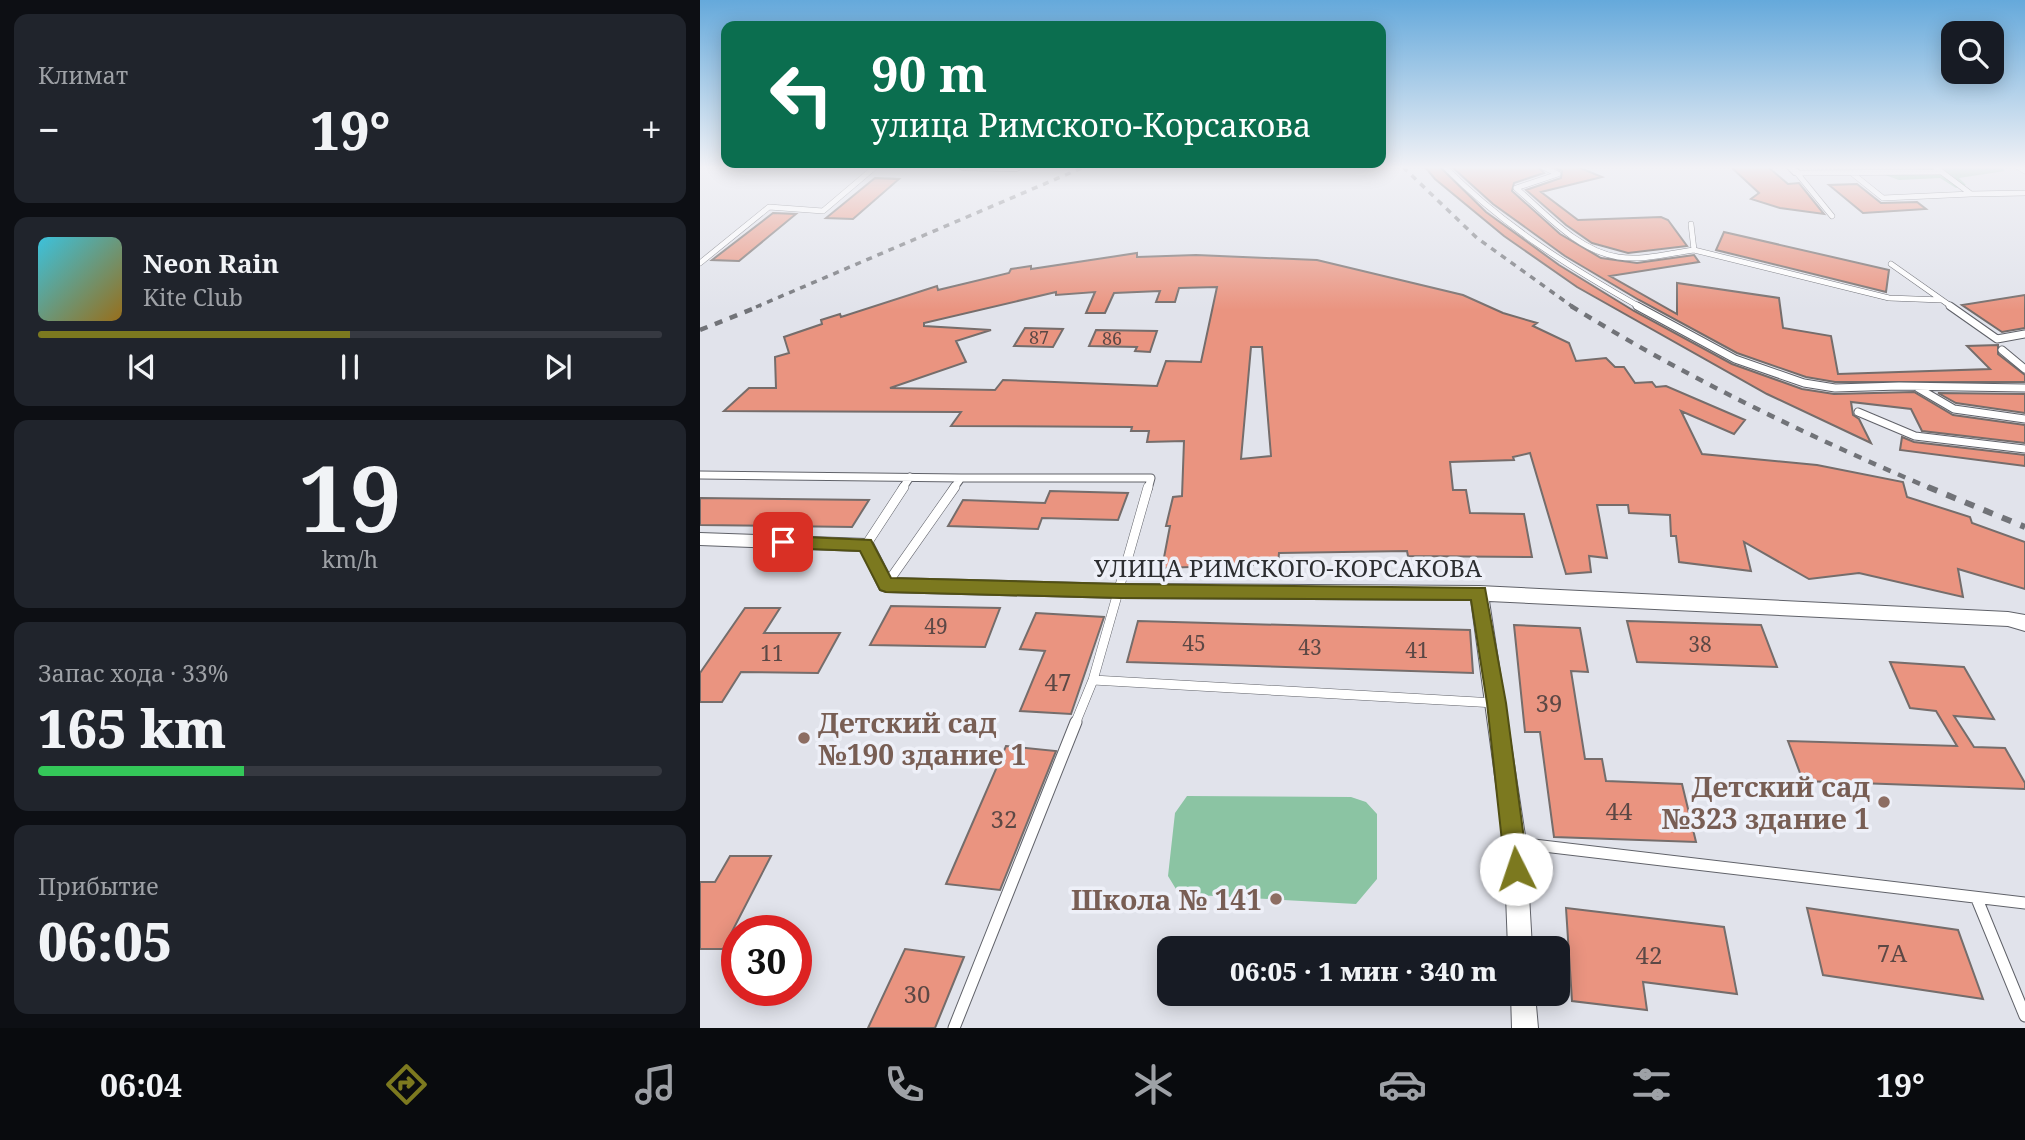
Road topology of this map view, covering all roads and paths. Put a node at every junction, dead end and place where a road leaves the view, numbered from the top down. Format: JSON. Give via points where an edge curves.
{"nodes":[{"id":1,"x":760,"y":215,"type":"edge"},
{"id":2,"x":1501,"y":215,"type":"edge"},
{"id":3,"x":1547,"y":215,"type":"edge"},
{"id":4,"x":1691,"y":224,"type":"dead end"},
{"id":5,"x":1694,"y":250,"type":"junction"},
{"id":6,"x":700,"y":263,"type":"edge"},
{"id":7,"x":1891,"y":264,"type":"dead end"},
{"id":8,"x":1942,"y":300,"type":"junction"},
{"id":9,"x":2025,"y":334,"type":"edge"},
{"id":10,"x":2002,"y":350,"type":"dead end"},
{"id":11,"x":2025,"y":369,"type":"edge"},
{"id":12,"x":1916,"y":386,"type":"junction"},
{"id":13,"x":2025,"y":387,"type":"edge"},
{"id":14,"x":1858,"y":412,"type":"dead end"},
{"id":15,"x":2025,"y":419,"type":"edge"},
{"id":16,"x":2025,"y":449,"type":"edge"},
{"id":17,"x":700,"y":475,"type":"edge"},
{"id":18,"x":910,"y":477,"type":"junction"},
{"id":19,"x":961,"y":478,"type":"junction"},
{"id":20,"x":700,"y":539,"type":"edge"},
{"id":21,"x":866,"y":545,"type":"junction"},
{"id":22,"x":886,"y":585,"type":"junction"},
{"id":23,"x":1120,"y":591,"type":"junction"},
{"id":24,"x":1479,"y":593,"type":"junction"},
{"id":25,"x":2025,"y":623,"type":"edge"},
{"id":26,"x":1093,"y":680,"type":"junction"},
{"id":27,"x":1496,"y":703,"type":"junction"},
{"id":28,"x":1515,"y":842,"type":"junction"},
{"id":29,"x":1977,"y":899,"type":"junction"},
{"id":30,"x":2025,"y":904,"type":"edge"},
{"id":31,"x":1519,"y":936,"type":"edge"},
{"id":32,"x":1523,"y":1006,"type":"edge"},
{"id":33,"x":2025,"y":1016,"type":"edge"},
{"id":34,"x":954,"y":1028,"type":"edge"},
{"id":35,"x":1524,"y":1028,"type":"edge"}],
"edges":[{"from":1,"to":6,"type":"lane"},
{"from":2,"to":12,"type":"lane","via":[[1589,279],[1722,354],[1776,376],[1825,387]]},
{"from":3,"to":5,"type":"lane","via":[[1600,251],[1619,257]]},
{"from":4,"to":5,"type":"lane"},
{"from":5,"to":8,"type":"lane","via":[[1889,298]]},
{"from":7,"to":8,"type":"lane"},
{"from":8,"to":9,"type":"lane","via":[[1997,339]]},
{"from":10,"to":11,"type":"lane"},
{"from":12,"to":13,"type":"lane"},
{"from":12,"to":15,"type":"lane","via":[[1954,409]]},
{"from":14,"to":16,"type":"lane","via":[[1915,436]]},
{"from":17,"to":18,"type":"lane"},
{"from":18,"to":19,"type":"lane"},
{"from":18,"to":21,"type":"lane"},
{"from":19,"to":22,"type":"lane"},
{"from":19,"to":23,"type":"lane","via":[[1150,478]]},
{"from":20,"to":21,"type":"street"},
{"from":21,"to":22,"type":"street"},
{"from":22,"to":23,"type":"street","name":"УЛИЦА РИМСКОГО-КОРСАКОВА"},
{"from":23,"to":24,"type":"street","name":"УЛИЦА РИМСКОГО-КОРСАКОВА"},
{"from":23,"to":26,"type":"lane"},
{"from":24,"to":25,"type":"street","name":"УЛИЦА РИМСКОГО-КОРСАКОВА"},
{"from":24,"to":27,"type":"street"},
{"from":26,"to":27,"type":"lane"},
{"from":26,"to":34,"type":"lane"},
{"from":27,"to":28,"type":"street"},
{"from":28,"to":29,"type":"lane"},
{"from":28,"to":31,"type":"street"},
{"from":29,"to":30,"type":"lane"},
{"from":29,"to":33,"type":"lane"},
{"from":32,"to":35,"type":"street"}]}
